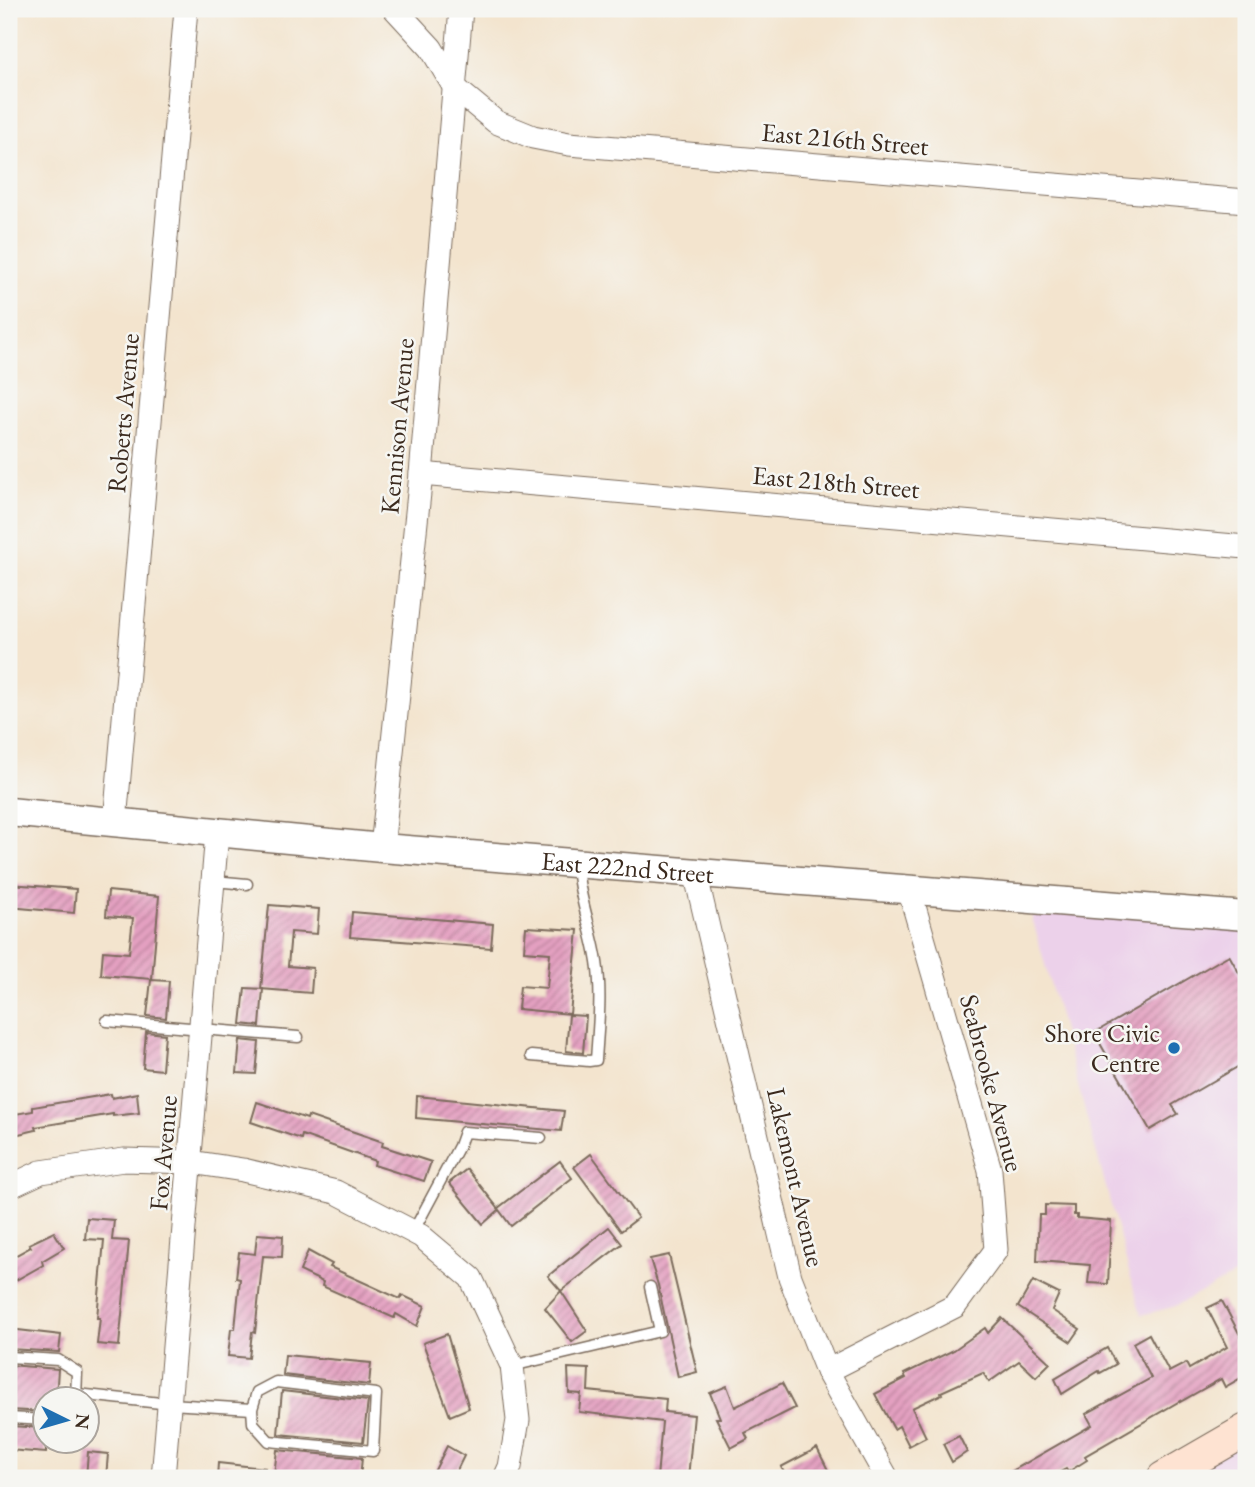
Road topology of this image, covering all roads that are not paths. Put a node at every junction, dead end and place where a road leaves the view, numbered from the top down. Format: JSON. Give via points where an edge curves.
{"nodes":[{"id":1,"x":186,"y":9,"type":"edge"},
{"id":2,"x":395,"y":9,"type":"edge"},
{"id":3,"x":461,"y":9,"type":"edge"},
{"id":4,"x":455,"y":88,"type":"junction"},
{"id":5,"x":1246,"y":201,"type":"edge"},
{"id":6,"x":421,"y":474,"type":"junction"},
{"id":7,"x":1246,"y":547,"type":"edge"},
{"id":8,"x":9,"y":812,"type":"edge"},
{"id":9,"x":115,"y":822,"type":"junction"},
{"id":10,"x":218,"y":832,"type":"junction"},
{"id":11,"x":382,"y":848,"type":"junction"},
{"id":12,"x":577,"y":863,"type":"junction"},
{"id":13,"x":695,"y":872,"type":"junction"},
{"id":14,"x":214,"y":881,"type":"junction"},
{"id":15,"x":247,"y":884,"type":"dead end"},
{"id":16,"x":909,"y":889,"type":"junction"},
{"id":17,"x":1246,"y":916,"type":"edge"},
{"id":18,"x":107,"y":1021,"type":"dead end"},
{"id":19,"x":201,"y":1030,"type":"junction"},
{"id":20,"x":298,"y":1037,"type":"dead end"},
{"id":21,"x":531,"y":1056,"type":"dead end"},
{"id":22,"x":541,"y":1138,"type":"dead end"},
{"id":23,"x":191,"y":1162,"type":"junction"},
{"id":24,"x":10,"y":1183,"type":"edge"},
{"id":25,"x":413,"y":1232,"type":"junction"},
{"id":26,"x":650,"y":1287,"type":"dead end"},
{"id":27,"x":9,"y":1357,"type":"edge"},
{"id":28,"x":512,"y":1366,"type":"junction"},
{"id":29,"x":827,"y":1371,"type":"junction"},
{"id":30,"x":77,"y":1386,"type":"edge"},
{"id":31,"x":102,"y":1399,"type":"edge"},
{"id":32,"x":170,"y":1404,"type":"junction"},
{"id":33,"x":252,"y":1409,"type":"junction"},
{"id":34,"x":9,"y":1418,"type":"edge"},
{"id":35,"x":32,"y":1419,"type":"edge"},
{"id":36,"x":1246,"y":1431,"type":"edge"},
{"id":37,"x":163,"y":1478,"type":"edge"},
{"id":38,"x":505,"y":1478,"type":"edge"},
{"id":39,"x":887,"y":1478,"type":"edge"},
{"id":40,"x":1163,"y":1478,"type":"edge"}],
"edges":[{"from":1,"to":9,"type":"street","name":"Roberts Avenue"},
{"from":2,"to":4,"type":"street","name":"East 216th Street","via":[[431,48]]},
{"from":3,"to":4,"type":"street","name":"Kennison Avenue"},
{"from":4,"to":5,"type":"street","name":"East 216th Street","via":[[496,122],[533,137],[569,144]]},
{"from":4,"to":6,"type":"street","name":"Kennison Avenue"},
{"from":6,"to":7,"type":"street","name":"East 218th Street"},
{"from":6,"to":11,"type":"street","name":"Kennison Avenue"},
{"from":8,"to":9,"type":"street","name":"East 222nd Street"},
{"from":9,"to":10,"type":"street","name":"East 222nd Street"},
{"from":10,"to":11,"type":"street","name":"East 222nd Street"},
{"from":10,"to":14,"type":"street","name":"Fox Avenue"},
{"from":11,"to":12,"type":"street","name":"East 222nd Street"},
{"from":12,"to":13,"type":"street","name":"East 222nd Street"},
{"from":12,"to":21,"type":"lane","via":[[578,886],[597,962],[596,1060]]},
{"from":13,"to":16,"type":"street","name":"East 222nd Street"},
{"from":13,"to":29,"type":"street","name":"Lakemont Avenue","via":[[790,1278]]},
{"from":14,"to":15,"type":"lane"},
{"from":14,"to":19,"type":"street","name":"Fox Avenue"},
{"from":16,"to":17,"type":"street","name":"East 222nd Street"},
{"from":16,"to":29,"type":"street","name":"Seabrooke Avenue","via":[[990,1170],[996,1250],[955,1306]]},
{"from":18,"to":19,"type":"lane"},
{"from":19,"to":20,"type":"lane"},
{"from":19,"to":23,"type":"street","name":"Fox Avenue"},
{"from":22,"to":25,"type":"lane","via":[[464,1132]]},
{"from":23,"to":24,"type":"street","via":[[124,1160],[41,1172]]},
{"from":23,"to":25,"type":"street","via":[[336,1192]]},
{"from":23,"to":32,"type":"street","name":"Fox Avenue"},
{"from":25,"to":28,"type":"street","via":[[471,1278]]},
{"from":26,"to":28,"type":"lane","via":[[660,1331]]},
{"from":27,"to":30,"type":"lane","via":[[58,1360],[77,1372]]},
{"from":28,"to":38,"type":"street","via":[[518,1420]]},
{"from":29,"to":39,"type":"street","name":"Lakemont Avenue"},
{"from":31,"to":32,"type":"lane"},
{"from":32,"to":33,"type":"lane"},
{"from":32,"to":37,"type":"street","name":"Fox Avenue"},
{"from":33,"to":33,"type":"lane","via":[[253,1423],[269,1441],[373,1451],[376,1394],[276,1382],[257,1392]]},
{"from":34,"to":35,"type":"lane"},
{"from":36,"to":40,"type":"main road"}]}
